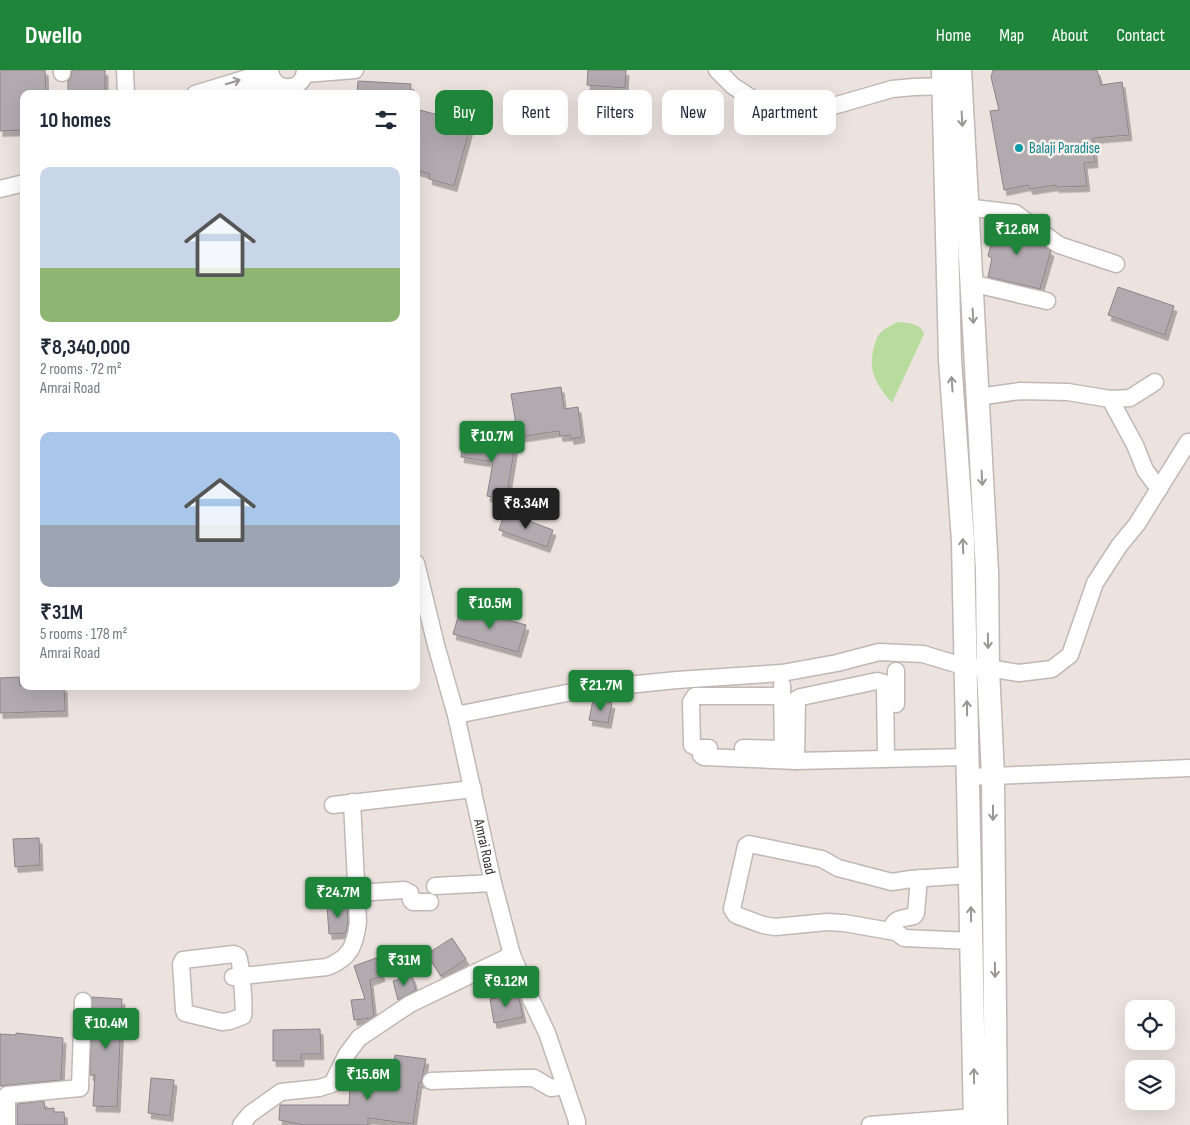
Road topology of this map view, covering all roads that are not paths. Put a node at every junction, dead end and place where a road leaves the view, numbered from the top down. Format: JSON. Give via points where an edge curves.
{"nodes":[{"id":1,"x":125,"y":70,"type":"edge"},
{"id":2,"x":355,"y":70,"type":"edge"},
{"id":3,"x":716,"y":70,"type":"edge"},
{"id":4,"x":305,"y":72,"type":"edge"},
{"id":5,"x":272,"y":75,"type":"edge"},
{"id":6,"x":952,"y":78,"type":"edge"},
{"id":7,"x":126,"y":90,"type":"edge"},
{"id":8,"x":211,"y":90,"type":"edge"},
{"id":9,"x":250,"y":90,"type":"edge"},
{"id":10,"x":291,"y":90,"type":"edge"},
{"id":11,"x":295,"y":90,"type":"edge"},
{"id":12,"x":20,"y":184,"type":"edge"},
{"id":13,"x":0,"y":189,"type":"edge"},
{"id":14,"x":956,"y":205,"type":"junction"},
{"id":15,"x":1116,"y":264,"type":"dead end"},
{"id":16,"x":971,"y":283,"type":"junction"},
{"id":17,"x":1047,"y":301,"type":"dead end"},
{"id":18,"x":1155,"y":382,"type":"dead end"},
{"id":19,"x":978,"y":397,"type":"junction"},
{"id":20,"x":1110,"y":399,"type":"junction"},
{"id":21,"x":1190,"y":442,"type":"edge"},
{"id":22,"x":1159,"y":489,"type":"junction"},
{"id":23,"x":964,"y":571,"type":"junction"},
{"id":24,"x":987,"y":571,"type":"junction"},
{"id":25,"x":420,"y":579,"type":"edge"},
{"id":26,"x":966,"y":667,"type":"junction"},
{"id":27,"x":988,"y":668,"type":"junction"},
{"id":28,"x":896,"y":671,"type":"dead end"},
{"id":29,"x":782,"y":673,"type":"junction"},
{"id":30,"x":782,"y":696,"type":"junction"},
{"id":31,"x":456,"y":715,"type":"junction"},
{"id":32,"x":787,"y":757,"type":"junction"},
{"id":33,"x":891,"y":759,"type":"junction"},
{"id":34,"x":968,"y":767,"type":"junction"},
{"id":35,"x":1190,"y":768,"type":"edge"},
{"id":36,"x":993,"y":776,"type":"junction"},
{"id":37,"x":473,"y":789,"type":"junction"},
{"id":38,"x":352,"y":802,"type":"junction"},
{"id":39,"x":332,"y":804,"type":"dead end"},
{"id":40,"x":970,"y":875,"type":"junction"},
{"id":41,"x":919,"y":878,"type":"junction"},
{"id":42,"x":493,"y":883,"type":"junction"},
{"id":43,"x":356,"y":893,"type":"junction"},
{"id":44,"x":890,"y":931,"type":"junction"},
{"id":45,"x":972,"y":941,"type":"junction"},
{"id":46,"x":512,"y":955,"type":"junction"},
{"id":47,"x":237,"y":977,"type":"junction"},
{"id":48,"x":83,"y":1001,"type":"dead end"},
{"id":49,"x":430,"y":1081,"type":"dead end"},
{"id":50,"x":565,"y":1086,"type":"junction"},
{"id":51,"x":3,"y":1096,"type":"edge"},
{"id":52,"x":975,"y":1121,"type":"edge"},
{"id":53,"x":940,"y":1122,"type":"edge"},
{"id":54,"x":576,"y":1124,"type":"edge"},
{"id":55,"x":7,"y":1125,"type":"edge"},
{"id":56,"x":241,"y":1125,"type":"edge"},
{"id":57,"x":870,"y":1125,"type":"edge"},
{"id":58,"x":996,"y":1125,"type":"edge"}],
"edges":[{"from":1,"to":7,"type":"street"},
{"from":2,"to":4,"type":"street"},
{"from":3,"to":6,"type":"street","via":[[759,103],[806,109],[830,107]]},
{"from":4,"to":11,"type":"street"},
{"from":8,"to":5,"type":"street","one_way":true},
{"from":5,"to":9,"type":"street"},
{"from":5,"to":10,"type":"street","via":[[281,87]]},
{"from":6,"to":14,"type":"street"},
{"from":12,"to":13,"type":"street"},
{"from":14,"to":15,"type":"street","via":[[1015,213],[1060,245]]},
{"from":14,"to":16,"type":"street"},
{"from":23,"to":14,"type":"street","one_way":true,"via":[[950,360]]},
{"from":16,"to":17,"type":"street"},
{"from":16,"to":19,"type":"street","one_way":true},
{"from":18,"to":20,"type":"street","via":[[1130,398]]},
{"from":19,"to":20,"type":"street","via":[[1020,391],[1068,392]]},
{"from":19,"to":24,"type":"street","one_way":true},
{"from":20,"to":22,"type":"street","via":[[1145,470]]},
{"from":21,"to":22,"type":"street"},
{"from":22,"to":27,"type":"street","via":[[1095,583],[1070,655],[1052,668],[1035,672]]},
{"from":23,"to":24,"type":"street"},
{"from":23,"to":26,"type":"street"},
{"from":24,"to":27,"type":"street","one_way":true},
{"from":25,"to":31,"type":"street","name":"Amrai Road"},
{"from":26,"to":27,"type":"street"},
{"from":26,"to":29,"type":"street","via":[[924,654],[878,652]]},
{"from":34,"to":26,"type":"street","one_way":true},
{"from":27,"to":36,"type":"street"},
{"from":28,"to":33,"type":"street"},
{"from":29,"to":30,"type":"street"},
{"from":29,"to":31,"type":"street","via":[[587,690]]},
{"from":30,"to":32,"type":"street"},
{"from":30,"to":32,"type":"street","via":[[695,696],[691,702],[692,745],[701,748],[704,757]]},
{"from":31,"to":37,"type":"street","name":"Amrai Road"},
{"from":32,"to":33,"type":"street"},
{"from":32,"to":33,"type":"street","via":[[797,699],[876,680],[884,683],[885,687]]},
{"from":33,"to":34,"type":"street"},
{"from":34,"to":36,"type":"street"},
{"from":34,"to":40,"type":"street"},
{"from":35,"to":36,"type":"street"},
{"from":36,"to":58,"type":"street","one_way":true},
{"from":37,"to":38,"type":"street"},
{"from":37,"to":42,"type":"street","name":"Amrai Road"},
{"from":38,"to":39,"type":"street"},
{"from":38,"to":43,"type":"street"},
{"from":40,"to":41,"type":"street"},
{"from":45,"to":40,"type":"street","one_way":true},
{"from":41,"to":44,"type":"street","via":[[916,913],[892,924]]},
{"from":41,"to":44,"type":"street","via":[[892,882],[838,868],[822,859],[753,844],[746,846],[732,909],[736,915],[775,927],[827,922]]},
{"from":42,"to":43,"type":"street","via":[[432,894],[413,902],[410,893],[404,890]]},
{"from":42,"to":46,"type":"street","name":"Amrai Road"},
{"from":43,"to":47,"type":"street","via":[[356,942],[337,963],[327,967]]},
{"from":44,"to":45,"type":"street","via":[[904,938]]},
{"from":52,"to":45,"type":"street","one_way":true},
{"from":46,"to":50,"type":"street","name":"Amrai Road","via":[[547,1032]]},
{"from":46,"to":56,"type":"street","via":[[410,1004],[359,1038],[332,1084],[281,1092],[250,1114]]},
{"from":47,"to":47,"type":"street","via":[[238,958],[234,954],[183,960],[184,1010],[188,1015],[222,1022],[243,1016],[245,1010]]},
{"from":48,"to":51,"type":"street","via":[[80,1088]]},
{"from":49,"to":50,"type":"street","via":[[534,1078],[551,1088]]},
{"from":50,"to":54,"type":"street","name":"Amrai Road"},
{"from":51,"to":55,"type":"street"},
{"from":52,"to":53,"type":"street"},
{"from":53,"to":57,"type":"street"}]}
